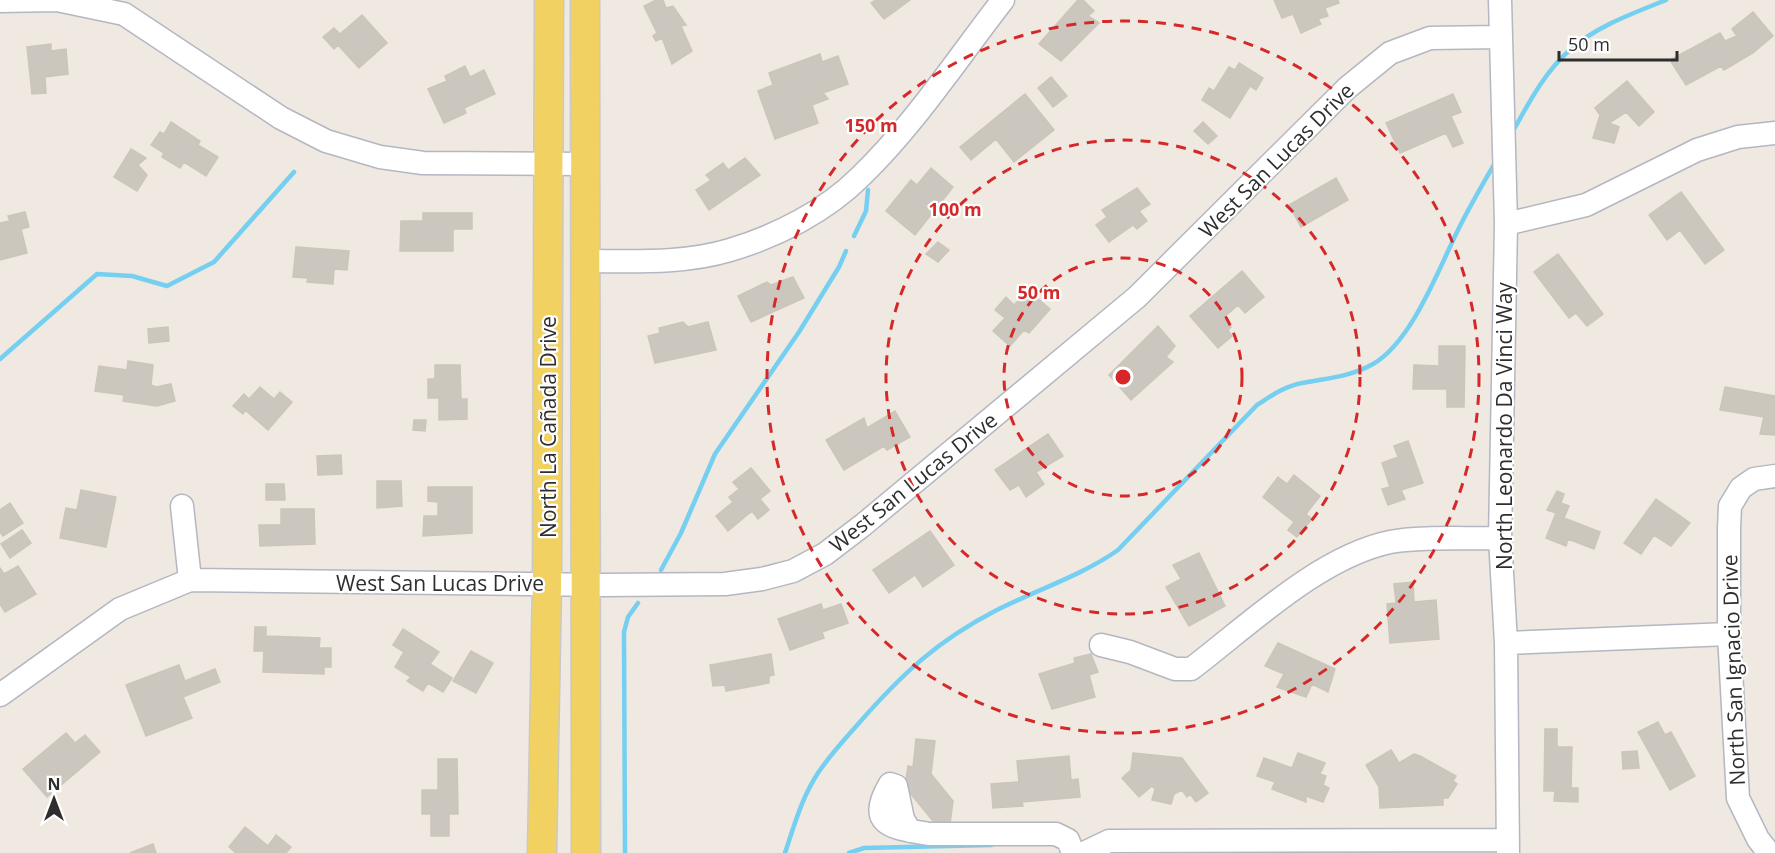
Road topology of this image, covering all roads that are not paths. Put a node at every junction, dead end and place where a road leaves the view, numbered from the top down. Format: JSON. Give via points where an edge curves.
{"nodes":[{"id":1,"x":549,"y":0,"type":"edge"},
{"id":2,"x":585,"y":0,"type":"edge"},
{"id":3,"x":1003,"y":0,"type":"edge"},
{"id":4,"x":1500,"y":0,"type":"edge"},
{"id":5,"x":0,"y":1,"type":"edge"},
{"id":6,"x":1500,"y":37,"type":"junction"},
{"id":7,"x":1775,"y":133,"type":"edge"},
{"id":8,"x":586,"y":164,"type":"junction"},
{"id":9,"x":549,"y":165,"type":"junction"},
{"id":10,"x":1506,"y":224,"type":"junction"},
{"id":11,"x":586,"y":261,"type":"junction"},
{"id":12,"x":1775,"y":476,"type":"edge"},
{"id":13,"x":182,"y":506,"type":"dead end"},
{"id":14,"x":1500,"y":538,"type":"junction"},
{"id":15,"x":190,"y":580,"type":"junction"},
{"id":16,"x":547,"y":583,"type":"junction"},
{"id":17,"x":585,"y":585,"type":"junction"},
{"id":18,"x":1729,"y":634,"type":"junction"},
{"id":19,"x":1506,"y":643,"type":"junction"},
{"id":20,"x":1101,"y":645,"type":"dead end"},
{"id":21,"x":0,"y":695,"type":"edge"},
{"id":22,"x":910,"y":831,"type":"dead end"},
{"id":23,"x":1508,"y":847,"type":"edge"},
{"id":24,"x":542,"y":853,"type":"edge"},
{"id":25,"x":586,"y":853,"type":"edge"},
{"id":26,"x":1073,"y":853,"type":"edge"},
{"id":27,"x":1084,"y":853,"type":"edge"},
{"id":28,"x":1769,"y":853,"type":"edge"}],
"edges":[{"from":1,"to":9,"type":"main road","name":"North La Cañada Drive"},
{"from":2,"to":8,"type":"main road","name":"North La Cañada Drive"},
{"from":3,"to":11,"type":"street","via":[[884,153],[859,178],[801,220],[729,250],[698,256]]},
{"from":4,"to":6,"type":"street","name":"North Leonardo Da Vinci Way"},
{"from":5,"to":9,"type":"street","via":[[57,0],[123,14],[281,118],[326,141],[369,154],[423,164]]},
{"from":6,"to":10,"type":"street","name":"North Leonardo Da Vinci Way"},
{"from":6,"to":17,"type":"street","name":"West San Lucas Drive","via":[[1430,38],[1390,53],[1347,88],[1137,297],[825,554],[793,571],[734,583]]},
{"from":7,"to":10,"type":"street","via":[[1738,137],[1697,150],[1587,205]]},
{"from":8,"to":9,"type":"street"},
{"from":8,"to":11,"type":"main road","name":"North La Cañada Drive"},
{"from":9,"to":16,"type":"main road","name":"North La Cañada Drive"},
{"from":10,"to":14,"type":"street","name":"North Leonardo Da Vinci Way"},
{"from":11,"to":17,"type":"main road","name":"North La Cañada Drive"},
{"from":12,"to":18,"type":"street","name":"North San Ignacio Drive","via":[[1740,477],[1730,506]]},
{"from":13,"to":15,"type":"street"},
{"from":14,"to":19,"type":"street","name":"North Leonardo Da Vinci Way"},
{"from":14,"to":20,"type":"street","via":[[1392,541],[1344,556],[1191,669],[1175,669]]},
{"from":15,"to":16,"type":"street","name":"West San Lucas Drive"},
{"from":15,"to":21,"type":"street","name":"West San Lucas Drive","via":[[120,609]]},
{"from":16,"to":17,"type":"street","name":"West San Lucas Drive"},
{"from":16,"to":24,"type":"main road","name":"North La Cañada Drive"},
{"from":17,"to":25,"type":"main road","name":"North La Cañada Drive"},
{"from":18,"to":19,"type":"street"},
{"from":18,"to":28,"type":"street","name":"North San Ignacio Drive","via":[[1738,798]]},
{"from":19,"to":23,"type":"street","name":"North Leonardo Da Vinci Way"},
{"from":22,"to":26,"type":"street","via":[[1056,834],[1068,840]]},
{"from":23,"to":27,"type":"street","via":[[1109,841]]}]}
